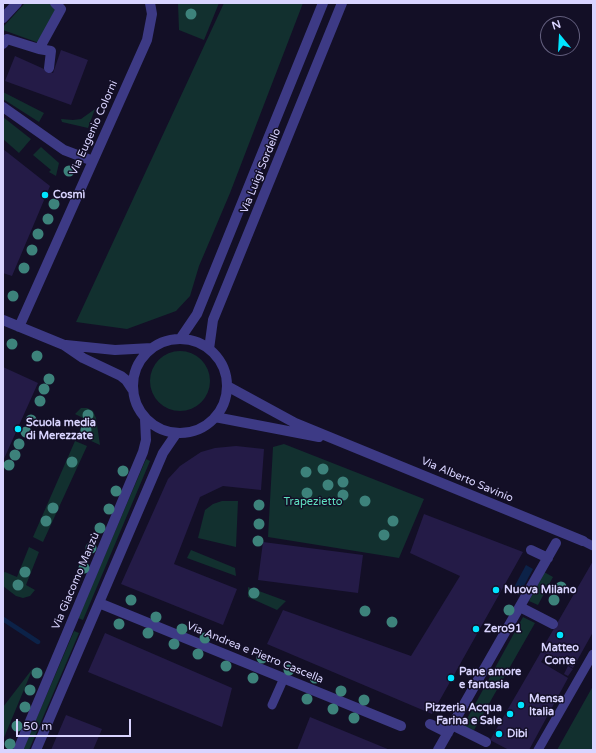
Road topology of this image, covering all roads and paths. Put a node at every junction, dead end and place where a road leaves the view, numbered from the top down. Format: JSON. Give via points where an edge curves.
{"nodes":[{"id":1,"x":17,"y":3,"type":"edge"},
{"id":2,"x":55,"y":3,"type":"edge"},
{"id":3,"x":150,"y":3,"type":"edge"},
{"id":4,"x":323,"y":3,"type":"edge"},
{"id":5,"x":342,"y":3,"type":"edge"},
{"id":6,"x":3,"y":18,"type":"edge"},
{"id":7,"x":4,"y":40,"type":"edge"},
{"id":8,"x":39,"y":49,"type":"junction"},
{"id":9,"x":49,"y":68,"type":"dead end"},
{"id":10,"x":3,"y":107,"type":"edge"},
{"id":11,"x":93,"y":162,"type":"junction"},
{"id":12,"x":3,"y":320,"type":"edge"},
{"id":13,"x":19,"y":327,"type":"junction"},
{"id":14,"x":180,"y":339,"type":"junction"},
{"id":15,"x":64,"y":345,"type":"junction"},
{"id":16,"x":152,"y":348,"type":"junction"},
{"id":17,"x":209,"y":349,"type":"junction"},
{"id":18,"x":227,"y":386,"type":"junction"},
{"id":19,"x":132,"y":389,"type":"junction"},
{"id":20,"x":215,"y":417,"type":"junction"},
{"id":21,"x":145,"y":419,"type":"junction"},
{"id":22,"x":176,"y":434,"type":"junction"},
{"id":23,"x":342,"y":441,"type":"junction"},
{"id":24,"x":588,"y":540,"type":"edge"},
{"id":25,"x":556,"y":543,"type":"dead end"},
{"id":26,"x":593,"y":546,"type":"edge"},
{"id":27,"x":531,"y":550,"type":"dead end"},
{"id":28,"x":548,"y":558,"type":"junction"},
{"id":29,"x":99,"y":603,"type":"junction"},
{"id":30,"x":520,"y":607,"type":"junction"},
{"id":31,"x":553,"y":624,"type":"dead end"},
{"id":32,"x":593,"y":654,"type":"edge"},
{"id":33,"x":284,"y":678,"type":"junction"},
{"id":34,"x":272,"y":705,"type":"dead end"},
{"id":35,"x":430,"y":724,"type":"dead end"},
{"id":36,"x":401,"y":726,"type":"dead end"},
{"id":37,"x":450,"y":729,"type":"junction"},
{"id":38,"x":486,"y":742,"type":"dead end"},
{"id":39,"x":18,"y":750,"type":"edge"},
{"id":40,"x":36,"y":750,"type":"edge"},
{"id":41,"x":438,"y":750,"type":"edge"},
{"id":42,"x":538,"y":750,"type":"edge"}],
"edges":[{"from":1,"to":6,"type":"street"},
{"from":2,"to":8,"type":"street","via":[[61,9]]},
{"from":3,"to":11,"type":"street","name":"Via Eugenio Colorni","via":[[152,14],[147,40]]},
{"from":4,"to":14,"type":"street","name":"Via Luigi Sordello","via":[[197,314]]},
{"from":5,"to":17,"type":"street","name":"Via Luigi Sordello","via":[[213,320]]},
{"from":7,"to":8,"type":"street"},
{"from":8,"to":9,"type":"street","via":[[52,51]]},
{"from":10,"to":11,"type":"street","via":[[64,150]]},
{"from":11,"to":13,"type":"street","name":"Via Eugenio Colorni"},
{"from":12,"to":13,"type":"street"},
{"from":13,"to":15,"type":"street"},
{"from":14,"to":16,"type":"street","via":[[166,341]]},
{"from":14,"to":17,"type":"street","via":[[191,340]]},
{"from":15,"to":16,"type":"street","via":[[115,350]]},
{"from":15,"to":19,"type":"street","via":[[83,358],[121,376]]},
{"from":16,"to":19,"type":"street","via":[[137,366]]},
{"from":17,"to":18,"type":"street","via":[[222,366]]},
{"from":18,"to":20,"type":"street","via":[[224,403]]},
{"from":18,"to":23,"type":"street","name":"Via Alberto Savinio","via":[[295,423]]},
{"from":19,"to":21,"type":"street","via":[[136,405]]},
{"from":20,"to":22,"type":"street","via":[[198,430]]},
{"from":20,"to":23,"type":"street","name":"Via Alberto Savinio"},
{"from":21,"to":22,"type":"street","via":[[154,426]]},
{"from":21,"to":39,"type":"street","name":"Via Giacomo Manzù","via":[[146,440],[143,452]]},
{"from":22,"to":29,"type":"street","via":[[163,453]]},
{"from":23,"to":24,"type":"street","name":"Via Alberto Savinio"},
{"from":24,"to":26,"type":"lane"},
{"from":25,"to":28,"type":"street"},
{"from":27,"to":28,"type":"street"},
{"from":28,"to":30,"type":"street"},
{"from":29,"to":33,"type":"street","name":"Via Andrea e Pietro Cascella"},
{"from":29,"to":40,"type":"street"},
{"from":30,"to":31,"type":"street"},
{"from":30,"to":37,"type":"street"},
{"from":32,"to":42,"type":"lane"},
{"from":33,"to":34,"type":"lane"},
{"from":33,"to":36,"type":"street","name":"Via Andrea e Pietro Cascella"},
{"from":35,"to":37,"type":"street"},
{"from":37,"to":38,"type":"street"},
{"from":37,"to":41,"type":"street"}]}
